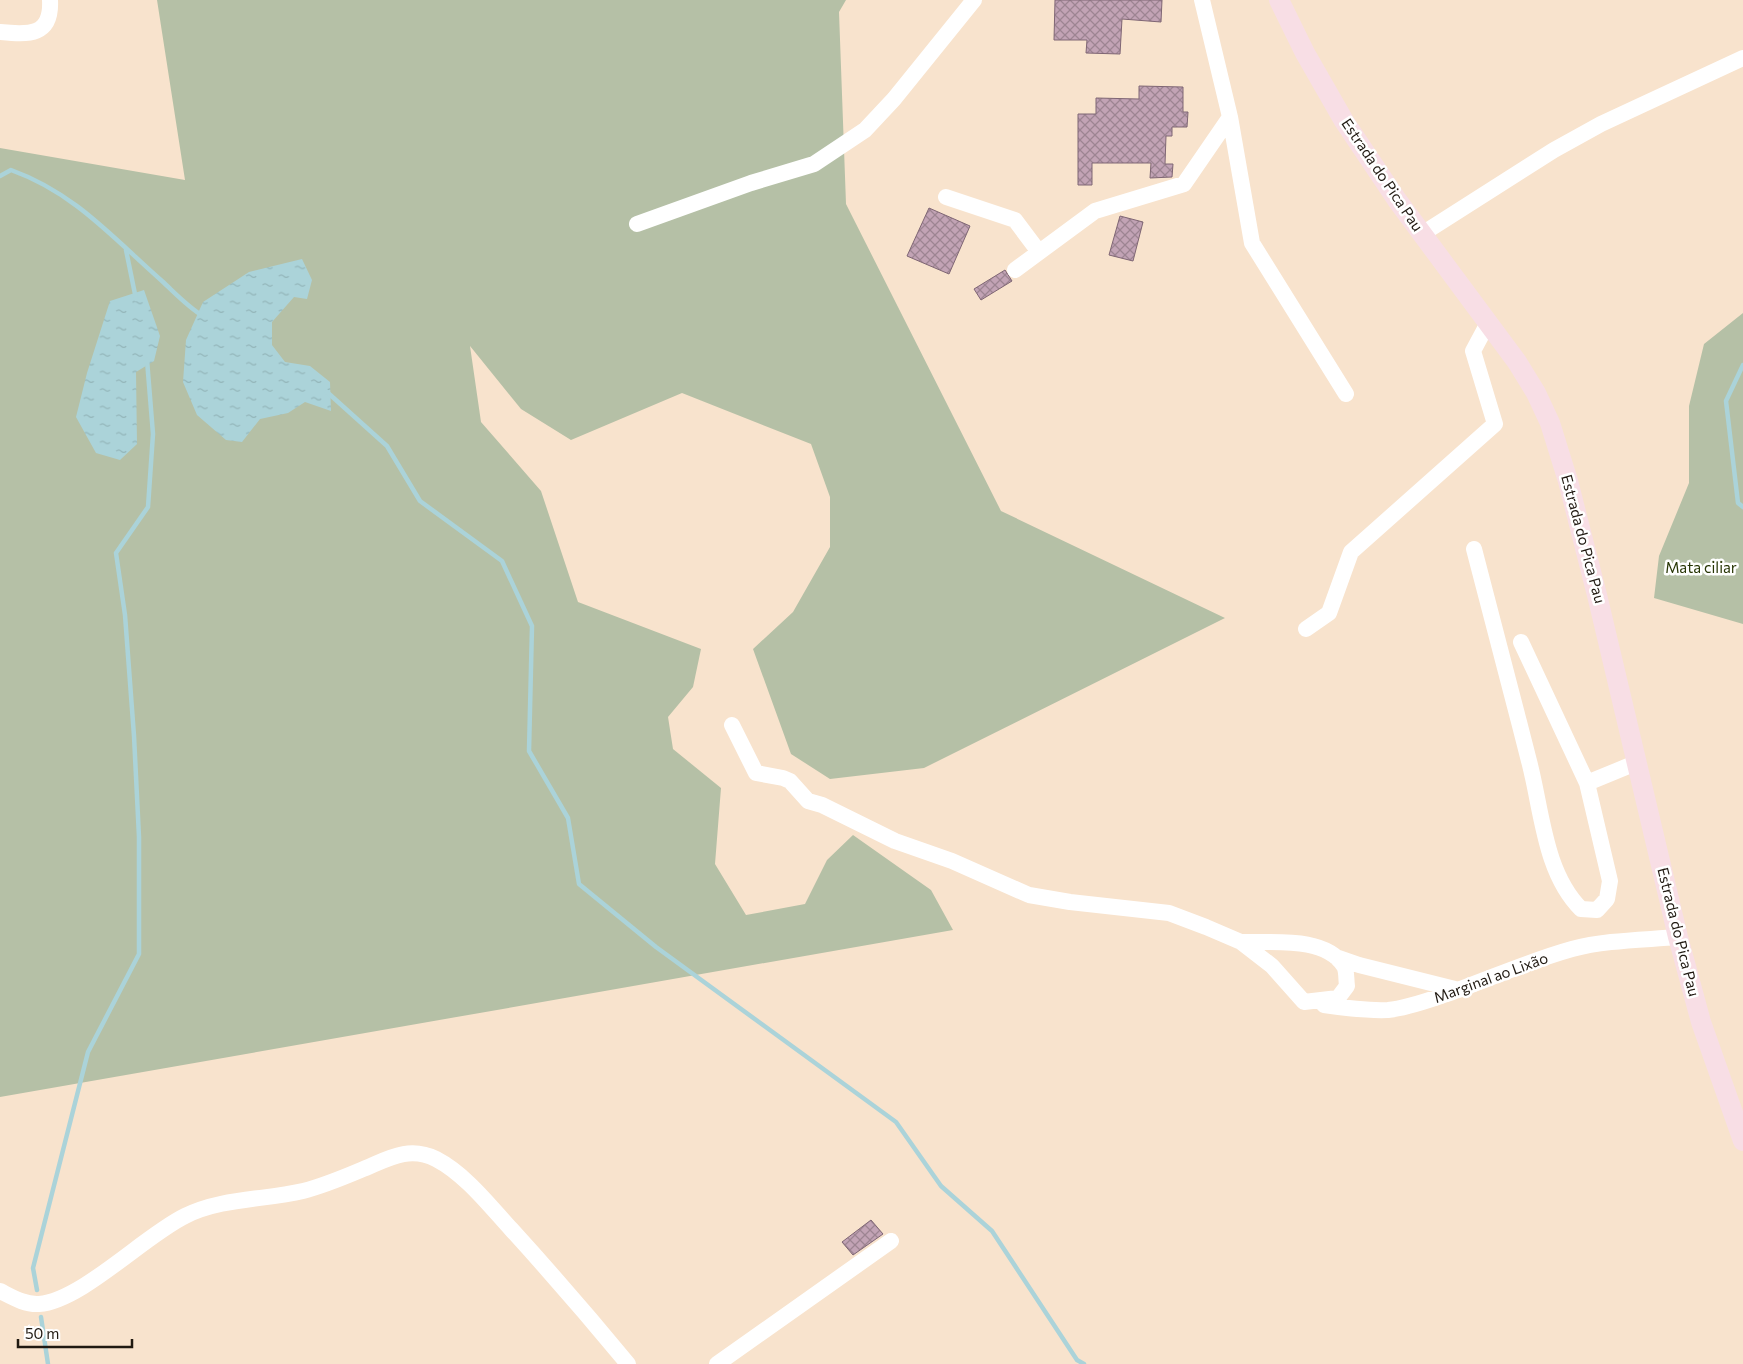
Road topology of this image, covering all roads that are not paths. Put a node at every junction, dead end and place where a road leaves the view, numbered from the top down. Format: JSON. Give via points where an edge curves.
{"nodes":[{"id":1,"x":50,"y":0,"type":"edge"},
{"id":2,"x":974,"y":0,"type":"edge"},
{"id":3,"x":1202,"y":0,"type":"edge"},
{"id":4,"x":1279,"y":0,"type":"edge"},
{"id":5,"x":0,"y":32,"type":"edge"},
{"id":6,"x":1743,"y":58,"type":"edge"},
{"id":7,"x":1230,"y":117,"type":"junction"},
{"id":8,"x":946,"y":197,"type":"dead end"},
{"id":9,"x":637,"y":224,"type":"dead end"},
{"id":10,"x":1422,"y":234,"type":"junction"},
{"id":11,"x":1039,"y":252,"type":"junction"},
{"id":12,"x":1015,"y":270,"type":"dead end"},
{"id":13,"x":1488,"y":323,"type":"junction"},
{"id":14,"x":1346,"y":394,"type":"dead end"},
{"id":15,"x":1474,"y":549,"type":"dead end"},
{"id":16,"x":1306,"y":629,"type":"dead end"},
{"id":17,"x":1521,"y":642,"type":"dead end"},
{"id":18,"x":732,"y":725,"type":"dead end"},
{"id":19,"x":1638,"y":762,"type":"junction"},
{"id":20,"x":1587,"y":783,"type":"junction"},
{"id":21,"x":1678,"y":937,"type":"junction"},
{"id":22,"x":1241,"y":942,"type":"junction"},
{"id":23,"x":1336,"y":957,"type":"junction"},
{"id":24,"x":1459,"y":990,"type":"junction"},
{"id":25,"x":1304,"y":1002,"type":"junction"},
{"id":26,"x":1743,"y":1141,"type":"edge"},
{"id":27,"x":891,"y":1241,"type":"dead end"},
{"id":28,"x":0,"y":1291,"type":"edge"},
{"id":29,"x":628,"y":1364,"type":"edge"},
{"id":30,"x":717,"y":1364,"type":"edge"}],
"edges":[{"from":1,"to":5,"type":"street","via":[[47,24],[38,31]]},
{"from":2,"to":9,"type":"street","via":[[866,130],[814,164],[750,183]]},
{"from":3,"to":7,"type":"street"},
{"from":4,"to":10,"type":"main road","name":"Estrada do Pica Pau","via":[[1344,121]]},
{"from":6,"to":10,"type":"street","via":[[1601,124]]},
{"from":7,"to":11,"type":"street","via":[[1184,184],[1096,211]]},
{"from":7,"to":14,"type":"street","via":[[1252,243]]},
{"from":8,"to":11,"type":"street","via":[[1015,220]]},
{"from":10,"to":13,"type":"main road","name":"Estrada do Pica Pau"},
{"from":11,"to":12,"type":"street"},
{"from":13,"to":16,"type":"street","via":[[1473,350],[1495,424],[1351,552],[1329,613]]},
{"from":13,"to":19,"type":"main road","name":"Estrada do Pica Pau","via":[[1517,362],[1550,423],[1568,481]]},
{"from":15,"to":20,"type":"street","via":[[1552,861],[1568,897],[1581,909],[1597,910],[1607,899],[1610,881]]},
{"from":17,"to":20,"type":"street"},
{"from":18,"to":22,"type":"street","via":[[756,773],[790,781],[808,801],[895,841],[1029,894],[1169,913]]},
{"from":19,"to":20,"type":"street"},
{"from":19,"to":21,"type":"main road","name":"Estrada do Pica Pau"},
{"from":21,"to":24,"type":"street","name":"Marginal ao Lixão","via":[[1575,948]]},
{"from":21,"to":26,"type":"main road","name":"Estrada do Pica Pau","via":[[1701,1022]]},
{"from":22,"to":23,"type":"street","via":[[1309,944],[1330,951]]},
{"from":22,"to":25,"type":"street","via":[[1272,966]]},
{"from":23,"to":24,"type":"street"},
{"from":23,"to":25,"type":"street","via":[[1345,968],[1347,986],[1338,998]]},
{"from":24,"to":25,"type":"street","name":"Marginal ao Lixão","via":[[1391,1010]]},
{"from":27,"to":30,"type":"street"},
{"from":28,"to":29,"type":"street","via":[[26,1303],[40,1304],[57,1299],[93,1280],[164,1228],[199,1210],[302,1191],[398,1154],[424,1154],[443,1163],[483,1199]]}]}
